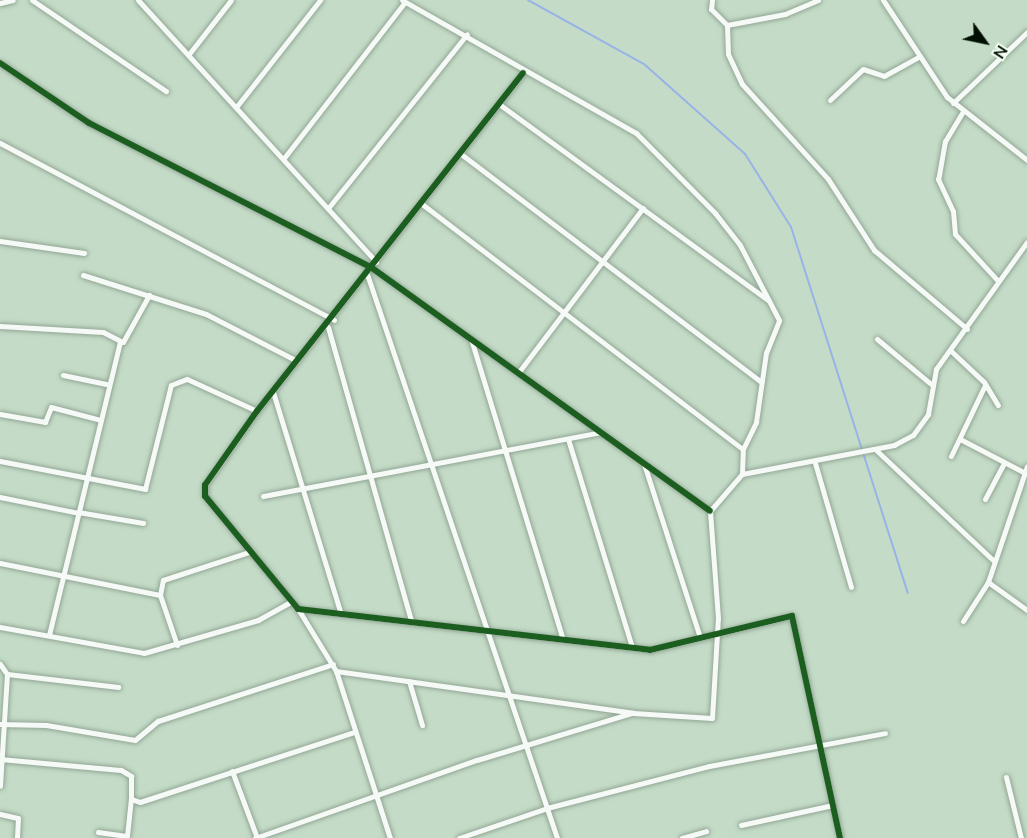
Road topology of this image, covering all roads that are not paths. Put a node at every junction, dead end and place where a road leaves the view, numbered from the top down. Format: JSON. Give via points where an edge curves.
{"nodes":[{"id":1,"x":13,"y":0,"type":"edge"},
{"id":2,"x":33,"y":0,"type":"edge"},
{"id":3,"x":138,"y":0,"type":"edge"},
{"id":4,"x":231,"y":0,"type":"edge"},
{"id":5,"x":321,"y":0,"type":"edge"},
{"id":6,"x":712,"y":0,"type":"edge"},
{"id":7,"x":818,"y":0,"type":"edge"},
{"id":8,"x":883,"y":0,"type":"edge"},
{"id":9,"x":404,"y":1,"type":"edge"},
{"id":10,"x":0,"y":3,"type":"edge"},
{"id":11,"x":727,"y":25,"type":"junction"},
{"id":12,"x":1027,"y":32,"type":"edge"},
{"id":13,"x":467,"y":34,"type":"junction"},
{"id":14,"x":189,"y":54,"type":"junction"},
{"id":15,"x":918,"y":57,"type":"junction"},
{"id":16,"x":0,"y":63,"type":"edge"},
{"id":17,"x":523,"y":73,"type":"junction"},
{"id":18,"x":166,"y":91,"type":"dead end"},
{"id":19,"x":830,"y":99,"type":"dead end"},
{"id":20,"x":953,"y":103,"type":"junction"},
{"id":21,"x":500,"y":104,"type":"junction"},
{"id":22,"x":237,"y":106,"type":"junction"},
{"id":23,"x":962,"y":113,"type":"junction"},
{"id":24,"x":0,"y":143,"type":"edge"},
{"id":25,"x":461,"y":154,"type":"junction"},
{"id":26,"x":284,"y":158,"type":"junction"},
{"id":27,"x":1027,"y":160,"type":"edge"},
{"id":28,"x":422,"y":204,"type":"junction"},
{"id":29,"x":329,"y":207,"type":"junction"},
{"id":30,"x":643,"y":208,"type":"junction"},
{"id":31,"x":0,"y":241,"type":"edge"},
{"id":32,"x":1027,"y":242,"type":"edge"},
{"id":33,"x":84,"y":253,"type":"dead end"},
{"id":34,"x":603,"y":261,"type":"junction"},
{"id":35,"x":374,"y":265,"type":"junction"},
{"id":36,"x":367,"y":274,"type":"junction"},
{"id":37,"x":83,"y":275,"type":"dead end"},
{"id":38,"x":998,"y":281,"type":"junction"},
{"id":39,"x":762,"y":285,"type":"junction"},
{"id":40,"x":753,"y":294,"type":"junction"},
{"id":41,"x":149,"y":295,"type":"junction"},
{"id":42,"x":770,"y":301,"type":"junction"},
{"id":43,"x":564,"y":313,"type":"junction"},
{"id":44,"x":334,"y":320,"type":"junction"},
{"id":45,"x":0,"y":326,"type":"edge"},
{"id":46,"x":328,"y":327,"type":"junction"},
{"id":47,"x":968,"y":329,"type":"junction"},
{"id":48,"x":471,"y":339,"type":"junction"},
{"id":49,"x":877,"y":339,"type":"dead end"},
{"id":50,"x":120,"y":341,"type":"junction"},
{"id":51,"x":951,"y":351,"type":"junction"},
{"id":52,"x":297,"y":360,"type":"junction"},
{"id":53,"x":518,"y":373,"type":"junction"},
{"id":54,"x":63,"y":375,"type":"dead end"},
{"id":55,"x":761,"y":382,"type":"junction"},
{"id":56,"x":105,"y":384,"type":"junction"},
{"id":57,"x":931,"y":384,"type":"junction"},
{"id":58,"x":985,"y":385,"type":"junction"},
{"id":59,"x":273,"y":392,"type":"junction"},
{"id":60,"x":998,"y":405,"type":"dead end"},
{"id":61,"x":257,"y":411,"type":"junction"},
{"id":62,"x":0,"y":414,"type":"edge"},
{"id":63,"x":97,"y":419,"type":"junction"},
{"id":64,"x":600,"y":432,"type":"junction"},
{"id":65,"x":568,"y":439,"type":"junction"},
{"id":66,"x":960,"y":439,"type":"junction"},
{"id":67,"x":743,"y":448,"type":"junction"},
{"id":68,"x":873,"y":450,"type":"junction"},
{"id":69,"x":503,"y":452,"type":"junction"},
{"id":70,"x":951,"y":456,"type":"dead end"},
{"id":71,"x":0,"y":461,"type":"edge"},
{"id":72,"x":434,"y":462,"type":"junction"},
{"id":73,"x":815,"y":463,"type":"junction"},
{"id":74,"x":1004,"y":463,"type":"junction"},
{"id":75,"x":644,"y":464,"type":"junction"},
{"id":76,"x":1027,"y":466,"type":"edge"},
{"id":77,"x":369,"y":474,"type":"junction"},
{"id":78,"x":742,"y":474,"type":"junction"},
{"id":79,"x":1025,"y":477,"type":"edge"},
{"id":80,"x":86,"y":480,"type":"junction"},
{"id":81,"x":301,"y":488,"type":"junction"},
{"id":82,"x":0,"y":496,"type":"edge"},
{"id":83,"x":263,"y":496,"type":"dead end"},
{"id":84,"x":985,"y":499,"type":"dead end"},
{"id":85,"x":710,"y":511,"type":"junction"},
{"id":86,"x":76,"y":512,"type":"junction"},
{"id":87,"x":143,"y":523,"type":"dead end"},
{"id":88,"x":249,"y":552,"type":"junction"},
{"id":89,"x":994,"y":561,"type":"junction"},
{"id":90,"x":0,"y":563,"type":"edge"},
{"id":91,"x":60,"y":575,"type":"junction"},
{"id":92,"x":988,"y":582,"type":"junction"},
{"id":93,"x":850,"y":587,"type":"dead end"},
{"id":94,"x":160,"y":595,"type":"junction"},
{"id":95,"x":289,"y":603,"type":"junction"},
{"id":96,"x":298,"y":609,"type":"junction"},
{"id":97,"x":1027,"y":610,"type":"edge"},
{"id":98,"x":340,"y":611,"type":"junction"},
{"id":99,"x":411,"y":621,"type":"junction"},
{"id":100,"x":963,"y":621,"type":"dead end"},
{"id":101,"x":0,"y":627,"type":"edge"},
{"id":102,"x":488,"y":630,"type":"junction"},
{"id":103,"x":718,"y":633,"type":"junction"},
{"id":104,"x":49,"y":636,"type":"junction"},
{"id":105,"x":699,"y":637,"type":"junction"},
{"id":106,"x":563,"y":639,"type":"junction"},
{"id":107,"x":177,"y":645,"type":"junction"},
{"id":108,"x":633,"y":647,"type":"junction"},
{"id":109,"x":0,"y":664,"type":"edge"},
{"id":110,"x":333,"y":664,"type":"junction"},
{"id":111,"x":336,"y":671,"type":"junction"},
{"id":112,"x":7,"y":674,"type":"junction"},
{"id":113,"x":409,"y":681,"type":"junction"},
{"id":114,"x":118,"y":687,"type":"dead end"},
{"id":115,"x":507,"y":695,"type":"junction"},
{"id":116,"x":633,"y":712,"type":"junction"},
{"id":117,"x":3,"y":724,"type":"edge"},
{"id":118,"x":422,"y":725,"type":"dead end"},
{"id":119,"x":354,"y":732,"type":"junction"},
{"id":120,"x":885,"y":733,"type":"dead end"},
{"id":121,"x":822,"y":744,"type":"junction"},
{"id":122,"x":526,"y":747,"type":"junction"},
{"id":123,"x":1,"y":759,"type":"edge"},
{"id":124,"x":232,"y":771,"type":"junction"},
{"id":125,"x":1006,"y":777,"type":"dead end"},
{"id":126,"x":0,"y":786,"type":"edge"},
{"id":127,"x":373,"y":796,"type":"junction"},
{"id":128,"x":130,"y":799,"type":"junction"},
{"id":129,"x":833,"y":804,"type":"junction"},
{"id":130,"x":547,"y":808,"type":"junction"},
{"id":131,"x":0,"y":814,"type":"edge"},
{"id":132,"x":741,"y":825,"type":"dead end"},
{"id":133,"x":706,"y":831,"type":"dead end"},
{"id":134,"x":98,"y":832,"type":"dead end"},
{"id":135,"x":17,"y":838,"type":"edge"},
{"id":136,"x":257,"y":838,"type":"edge"},
{"id":137,"x":390,"y":838,"type":"edge"},
{"id":138,"x":459,"y":838,"type":"edge"},
{"id":139,"x":557,"y":838,"type":"edge"},
{"id":140,"x":682,"y":838,"type":"edge"},
{"id":141,"x":840,"y":838,"type":"edge"},
{"id":142,"x":1021,"y":838,"type":"edge"}],
"edges":[{"from":1,"to":10,"type":"street"},
{"from":2,"to":18,"type":"street"},
{"from":3,"to":14,"type":"street"},
{"from":4,"to":14,"type":"street"},
{"from":5,"to":22,"type":"street"},
{"from":6,"to":11,"type":"street","via":[[711,9]]},
{"from":7,"to":11,"type":"street","via":[[785,14]]},
{"from":8,"to":15,"type":"street"},
{"from":9,"to":13,"type":"street"},
{"from":9,"to":26,"type":"street"},
{"from":11,"to":47,"type":"street","via":[[728,54],[742,84],[828,179],[862,236]]},
{"from":12,"to":20,"type":"street"},
{"from":13,"to":17,"type":"street"},
{"from":13,"to":29,"type":"street"},
{"from":14,"to":22,"type":"street"},
{"from":15,"to":19,"type":"street","via":[[884,76],[863,69]]},
{"from":15,"to":20,"type":"street"},
{"from":16,"to":35,"type":"street","via":[[89,123]]},
{"from":17,"to":21,"type":"street"},
{"from":17,"to":39,"type":"street","via":[[636,133],[715,213]]},
{"from":20,"to":23,"type":"street"},
{"from":21,"to":25,"type":"street"},
{"from":21,"to":30,"type":"street"},
{"from":22,"to":26,"type":"street"},
{"from":23,"to":27,"type":"street"},
{"from":23,"to":38,"type":"street","via":[[945,141],[938,179],[953,211],[955,234]]},
{"from":24,"to":44,"type":"street"},
{"from":25,"to":28,"type":"street"},
{"from":25,"to":34,"type":"street"},
{"from":26,"to":29,"type":"street"},
{"from":28,"to":35,"type":"street"},
{"from":28,"to":43,"type":"street"},
{"from":29,"to":35,"type":"street"},
{"from":30,"to":34,"type":"street"},
{"from":30,"to":40,"type":"street"},
{"from":31,"to":33,"type":"street"},
{"from":32,"to":38,"type":"street"},
{"from":34,"to":43,"type":"street"},
{"from":34,"to":55,"type":"street"},
{"from":35,"to":36,"type":"street"},
{"from":35,"to":48,"type":"street"},
{"from":36,"to":44,"type":"street"},
{"from":36,"to":72,"type":"street"},
{"from":37,"to":41,"type":"street"},
{"from":38,"to":47,"type":"street"},
{"from":39,"to":40,"type":"street"},
{"from":39,"to":42,"type":"street"},
{"from":40,"to":42,"type":"street"},
{"from":41,"to":50,"type":"street","via":[[129,339]]},
{"from":41,"to":52,"type":"street","via":[[207,314]]},
{"from":42,"to":55,"type":"street","via":[[779,320]]},
{"from":43,"to":53,"type":"street"},
{"from":43,"to":67,"type":"street"},
{"from":44,"to":46,"type":"street"},
{"from":45,"to":50,"type":"street","via":[[103,332]]},
{"from":46,"to":52,"type":"street"},
{"from":46,"to":77,"type":"street"},
{"from":47,"to":51,"type":"street"},
{"from":48,"to":53,"type":"street"},
{"from":48,"to":69,"type":"street"},
{"from":49,"to":57,"type":"street"},
{"from":50,"to":56,"type":"street"},
{"from":51,"to":57,"type":"street"},
{"from":51,"to":58,"type":"street"},
{"from":52,"to":59,"type":"street"},
{"from":53,"to":64,"type":"street"},
{"from":54,"to":56,"type":"street"},
{"from":55,"to":67,"type":"street","via":[[756,422]]},
{"from":56,"to":63,"type":"street"},
{"from":57,"to":68,"type":"street","via":[[928,414],[919,429],[905,440]]},
{"from":58,"to":60,"type":"street"},
{"from":58,"to":66,"type":"street"},
{"from":59,"to":61,"type":"street"},
{"from":59,"to":81,"type":"street"},
{"from":61,"to":80,"type":"street","via":[[187,379],[171,385],[147,488]]},
{"from":61,"to":88,"type":"street","via":[[204,489]]},
{"from":62,"to":63,"type":"street","via":[[45,422],[51,407]]},
{"from":63,"to":80,"type":"street"},
{"from":64,"to":65,"type":"street"},
{"from":64,"to":75,"type":"street"},
{"from":65,"to":69,"type":"street"},
{"from":65,"to":108,"type":"street"},
{"from":66,"to":70,"type":"street"},
{"from":66,"to":74,"type":"street"},
{"from":67,"to":78,"type":"street"},
{"from":68,"to":73,"type":"street"},
{"from":68,"to":89,"type":"street"},
{"from":69,"to":72,"type":"street"},
{"from":69,"to":106,"type":"street"},
{"from":71,"to":80,"type":"street"},
{"from":72,"to":77,"type":"street"},
{"from":72,"to":102,"type":"street"},
{"from":73,"to":78,"type":"street"},
{"from":73,"to":93,"type":"street"},
{"from":74,"to":79,"type":"street"},
{"from":74,"to":84,"type":"street"},
{"from":75,"to":85,"type":"street"},
{"from":75,"to":105,"type":"street"},
{"from":76,"to":79,"type":"street"},
{"from":77,"to":81,"type":"street"},
{"from":77,"to":99,"type":"street"},
{"from":78,"to":85,"type":"street"},
{"from":79,"to":89,"type":"street"},
{"from":80,"to":86,"type":"street"},
{"from":81,"to":83,"type":"street"},
{"from":81,"to":98,"type":"street"},
{"from":82,"to":86,"type":"street"},
{"from":85,"to":103,"type":"street"},
{"from":86,"to":87,"type":"street"},
{"from":86,"to":91,"type":"street"},
{"from":88,"to":94,"type":"street","via":[[170,576]]},
{"from":88,"to":95,"type":"street"},
{"from":89,"to":92,"type":"street"},
{"from":90,"to":91,"type":"street"},
{"from":91,"to":94,"type":"street"},
{"from":91,"to":104,"type":"street"},
{"from":92,"to":97,"type":"street"},
{"from":92,"to":100,"type":"street"},
{"from":94,"to":107,"type":"street"},
{"from":95,"to":96,"type":"street"},
{"from":95,"to":107,"type":"street","via":[[258,620]]},
{"from":96,"to":98,"type":"street"},
{"from":96,"to":110,"type":"street"},
{"from":98,"to":99,"type":"street"},
{"from":99,"to":102,"type":"street"},
{"from":101,"to":104,"type":"street"},
{"from":102,"to":106,"type":"street"},
{"from":102,"to":115,"type":"street"},
{"from":103,"to":105,"type":"street"},
{"from":103,"to":116,"type":"street","via":[[712,718]]},
{"from":103,"to":121,"type":"street","via":[[795,618]]},
{"from":104,"to":107,"type":"street","via":[[144,653]]},
{"from":105,"to":108,"type":"street","via":[[650,650]]},
{"from":106,"to":108,"type":"street"},
{"from":109,"to":112,"type":"street"},
{"from":110,"to":111,"type":"street"},
{"from":110,"to":117,"type":"street","via":[[158,721],[135,740]]},
{"from":111,"to":113,"type":"street"},
{"from":111,"to":119,"type":"street"},
{"from":112,"to":114,"type":"street"},
{"from":112,"to":117,"type":"street"},
{"from":113,"to":115,"type":"street"},
{"from":113,"to":118,"type":"street"},
{"from":115,"to":116,"type":"street"},
{"from":115,"to":122,"type":"street"},
{"from":116,"to":122,"type":"street"},
{"from":117,"to":123,"type":"street"},
{"from":119,"to":124,"type":"street"},
{"from":119,"to":127,"type":"street"},
{"from":120,"to":121,"type":"street"},
{"from":121,"to":129,"type":"street"},
{"from":121,"to":130,"type":"street","via":[[709,766]]},
{"from":122,"to":127,"type":"street"},
{"from":122,"to":130,"type":"street"},
{"from":123,"to":126,"type":"street"},
{"from":123,"to":128,"type":"street","via":[[121,770],[131,776]]},
{"from":124,"to":128,"type":"street","via":[[153,800]]},
{"from":124,"to":136,"type":"street"},
{"from":125,"to":142,"type":"street"},
{"from":127,"to":136,"type":"street"},
{"from":127,"to":137,"type":"street"},
{"from":128,"to":134,"type":"street","via":[[127,836]]},
{"from":129,"to":132,"type":"street"},
{"from":129,"to":141,"type":"street"},
{"from":130,"to":138,"type":"street"},
{"from":130,"to":139,"type":"street"},
{"from":131,"to":135,"type":"street","via":[[18,818]]},
{"from":133,"to":140,"type":"street"}]}
